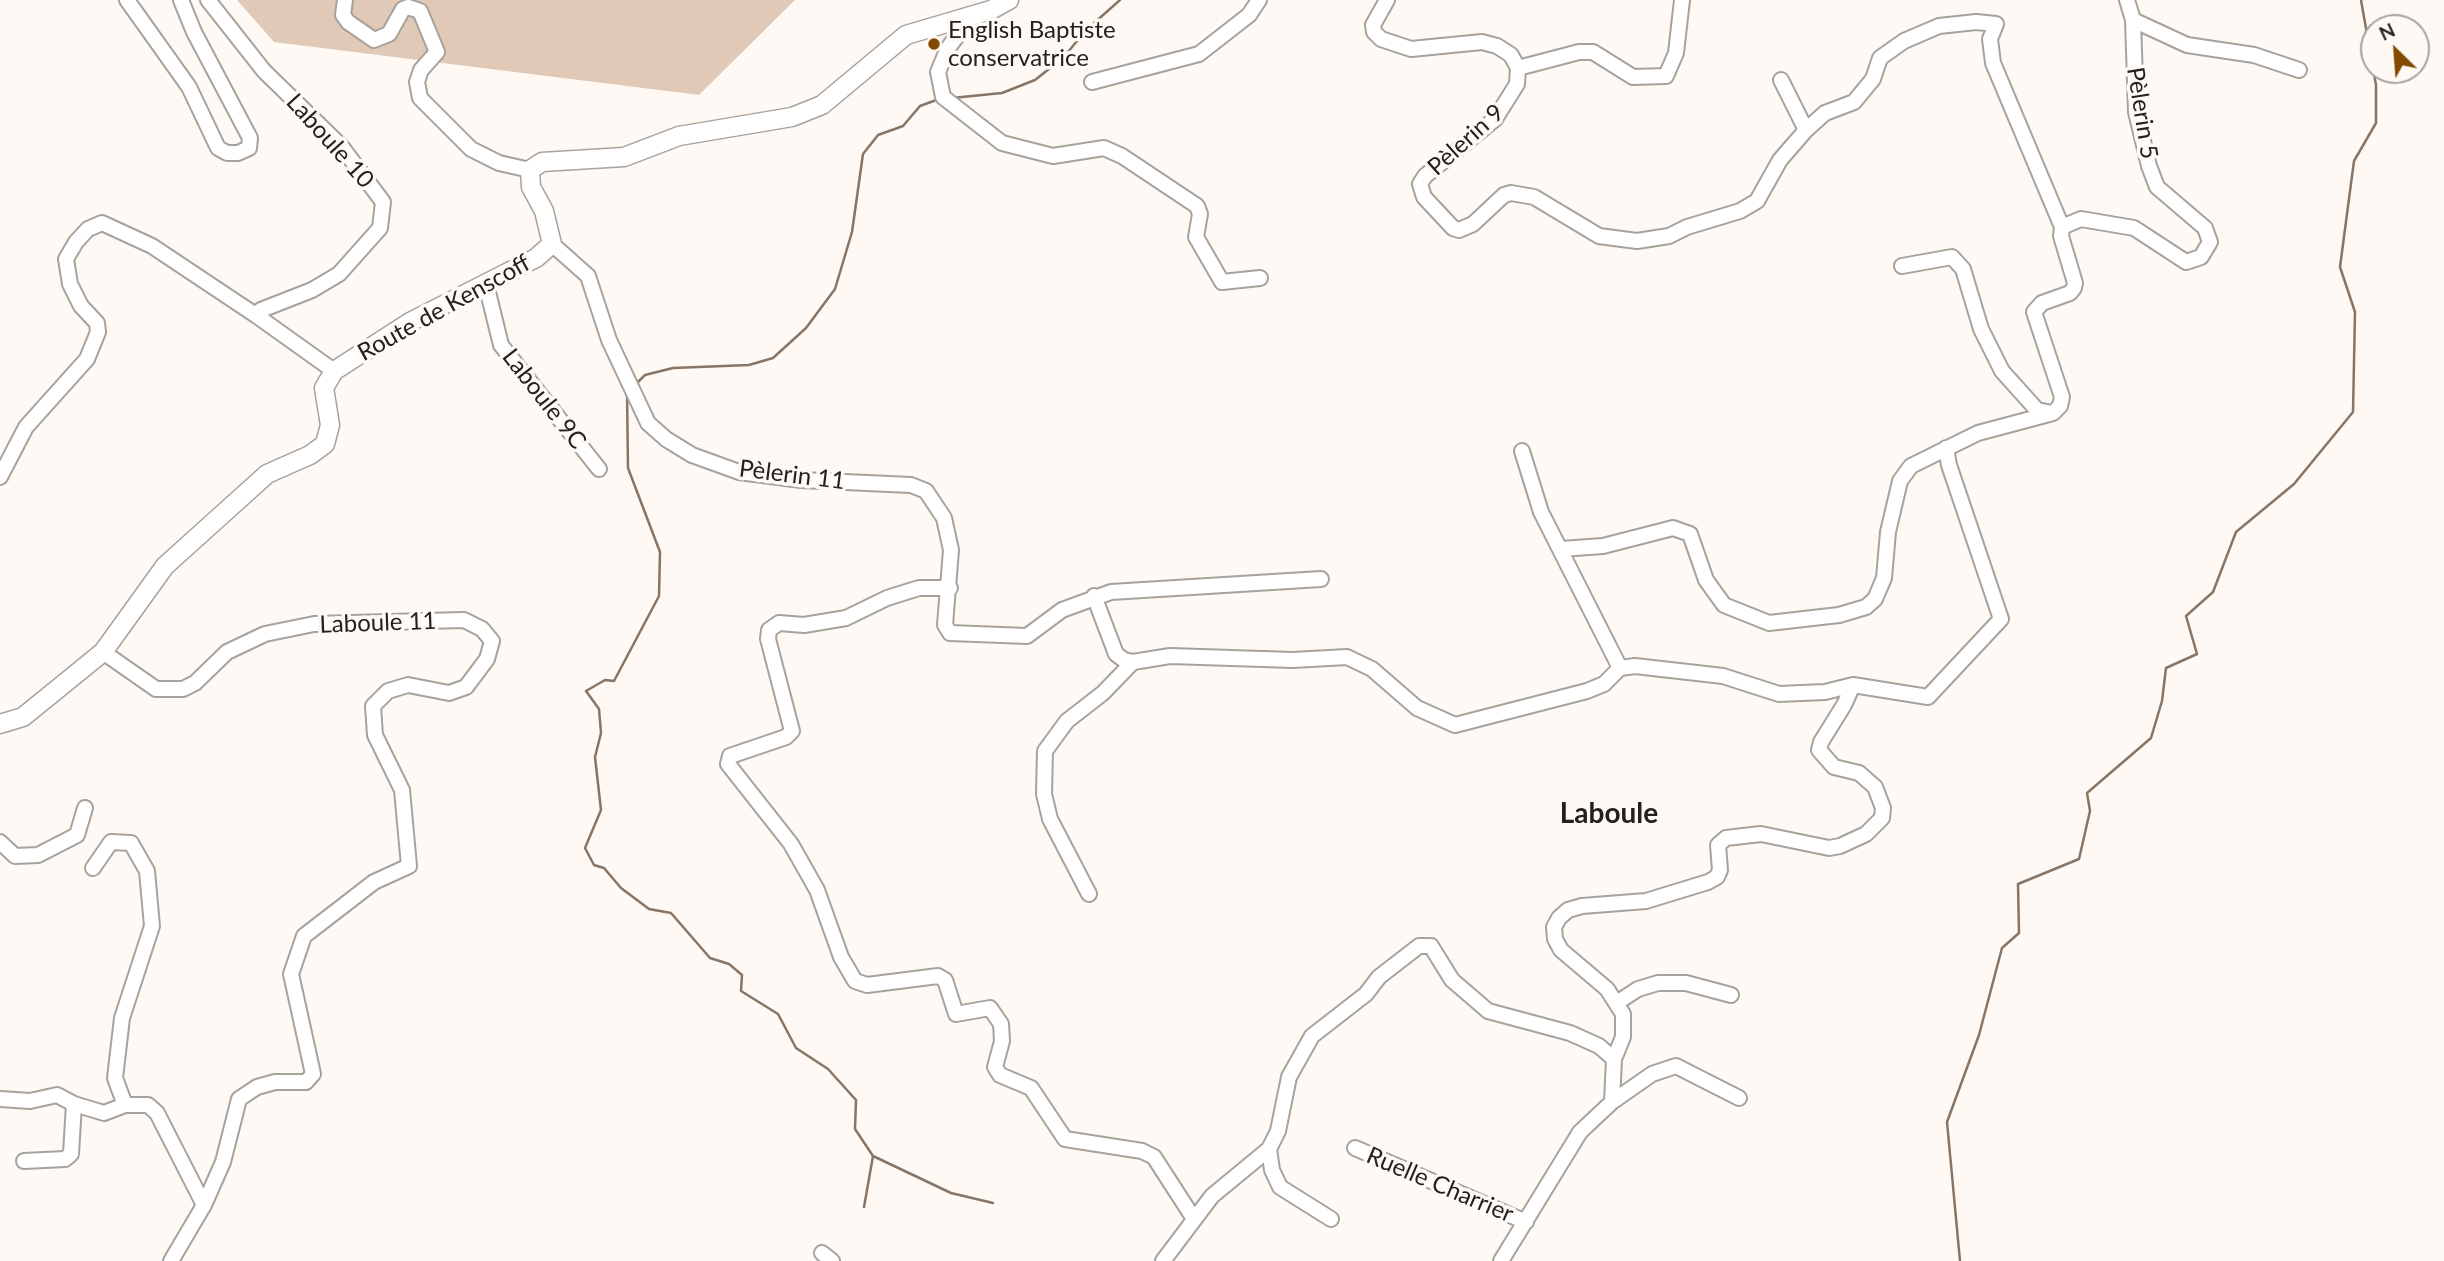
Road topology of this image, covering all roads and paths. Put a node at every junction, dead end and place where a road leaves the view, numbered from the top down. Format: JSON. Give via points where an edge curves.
{"nodes":[{"id":1,"x":127,"y":0,"type":"edge"},
{"id":2,"x":181,"y":0,"type":"edge"},
{"id":3,"x":208,"y":0,"type":"edge"},
{"id":4,"x":345,"y":0,"type":"edge"},
{"id":5,"x":1009,"y":0,"type":"edge"},
{"id":6,"x":1259,"y":0,"type":"edge"},
{"id":7,"x":1387,"y":0,"type":"edge"},
{"id":8,"x":1682,"y":0,"type":"edge"},
{"id":9,"x":2127,"y":0,"type":"edge"},
{"id":10,"x":973,"y":15,"type":"junction"},
{"id":11,"x":2133,"y":20,"type":"junction"},
{"id":12,"x":1518,"y":68,"type":"junction"},
{"id":13,"x":2299,"y":70,"type":"dead end"},
{"id":14,"x":1781,"y":80,"type":"dead end"},
{"id":15,"x":1092,"y":82,"type":"dead end"},
{"id":16,"x":1806,"y":130,"type":"junction"},
{"id":17,"x":530,"y":170,"type":"junction"},
{"id":18,"x":2062,"y":227,"type":"junction"},
{"id":19,"x":552,"y":244,"type":"junction"},
{"id":20,"x":1902,"y":266,"type":"dead end"},
{"id":21,"x":1260,"y":278,"type":"dead end"},
{"id":22,"x":486,"y":284,"type":"junction"},
{"id":23,"x":257,"y":316,"type":"junction"},
{"id":24,"x":334,"y":371,"type":"junction"},
{"id":25,"x":2053,"y":413,"type":"junction"},
{"id":26,"x":1946,"y":448,"type":"junction"},
{"id":27,"x":1522,"y":451,"type":"dead end"},
{"id":28,"x":599,"y":469,"type":"dead end"},
{"id":29,"x":0,"y":477,"type":"edge"},
{"id":30,"x":1561,"y":549,"type":"junction"},
{"id":31,"x":1321,"y":579,"type":"dead end"},
{"id":32,"x":950,"y":588,"type":"junction"},
{"id":33,"x":1094,"y":596,"type":"junction"},
{"id":34,"x":103,"y":652,"type":"junction"},
{"id":35,"x":1133,"y":662,"type":"junction"},
{"id":36,"x":1620,"y":668,"type":"junction"},
{"id":37,"x":1853,"y":685,"type":"junction"},
{"id":38,"x":0,"y":724,"type":"edge"},
{"id":39,"x":85,"y":808,"type":"dead end"},
{"id":40,"x":0,"y":842,"type":"edge"},
{"id":41,"x":93,"y":868,"type":"dead end"},
{"id":42,"x":1089,"y":894,"type":"dead end"},
{"id":43,"x":1731,"y":995,"type":"dead end"},
{"id":44,"x":1618,"y":1002,"type":"junction"},
{"id":45,"x":1614,"y":1059,"type":"junction"},
{"id":46,"x":1739,"y":1098,"type":"dead end"},
{"id":47,"x":0,"y":1099,"type":"edge"},
{"id":48,"x":1612,"y":1102,"type":"junction"},
{"id":49,"x":74,"y":1104,"type":"junction"},
{"id":50,"x":125,"y":1105,"type":"junction"},
{"id":51,"x":1355,"y":1148,"type":"dead end"},
{"id":52,"x":1269,"y":1149,"type":"junction"},
{"id":53,"x":24,"y":1161,"type":"dead end"},
{"id":54,"x":204,"y":1205,"type":"junction"},
{"id":55,"x":1194,"y":1219,"type":"junction"},
{"id":56,"x":1331,"y":1219,"type":"dead end"},
{"id":57,"x":1526,"y":1222,"type":"junction"},
{"id":58,"x":171,"y":1261,"type":"edge"},
{"id":59,"x":1163,"y":1261,"type":"edge"},
{"id":60,"x":1501,"y":1261,"type":"edge"}],
"edges":[{"from":1,"to":2,"type":"street","via":[[189,87],[218,148],[238,153],[249,148],[250,138]]},
{"from":3,"to":23,"type":"street","name":"Laboule 10","via":[[264,71],[341,146],[383,202],[380,228],[339,274],[261,310]]},
{"from":4,"to":17,"type":"street","via":[[343,15],[348,22],[374,40],[389,34],[403,9],[420,10],[437,52],[421,70],[417,82],[421,98],[471,149],[499,163]]},
{"from":5,"to":10,"type":"main road"},
{"from":6,"to":15,"type":"street","via":[[1249,15],[1199,54]]},
{"from":7,"to":12,"type":"street","via":[[1373,25],[1381,39],[1411,49],[1482,42],[1511,55]]},
{"from":8,"to":12,"type":"street","via":[[1676,53],[1666,76],[1633,77],[1593,52]]},
{"from":9,"to":11,"type":"street","name":"Pèlerin 5"},
{"from":10,"to":17,"type":"main road","via":[[906,35],[822,105],[792,117],[680,136],[624,157],[542,162]]},
{"from":10,"to":21,"type":"street","via":[[948,48],[938,72],[943,97],[1002,143],[1053,156],[1104,148],[1122,156],[1197,206],[1196,237],[1222,282]]},
{"from":11,"to":13,"type":"street","via":[[2187,44],[2254,55]]},
{"from":11,"to":18,"type":"street","name":"Pèlerin 5","via":[[2136,112],[2149,166],[2157,187],[2205,228],[2210,242],[2201,257],[2186,262],[2134,228],[2081,219]]},
{"from":12,"to":16,"type":"street","name":"Pèlerin 9","via":[[1517,83],[1495,119],[1425,176],[1421,190],[1453,228],[1473,224],[1511,193],[1534,197],[1599,236],[1637,241],[1669,236],[1757,201],[1780,160]]},
{"from":14,"to":16,"type":"street"},
{"from":16,"to":18,"type":"street","via":[[1825,113],[1854,102],[1873,79],[1880,58],[1903,41],[1939,26],[1996,24],[1990,39],[1993,63]]},
{"from":17,"to":19,"type":"main road","name":"Route de Kenscoff","via":[[531,187],[544,211]]},
{"from":18,"to":25,"type":"street","via":[[2060,236],[2074,288],[2042,303],[2034,312],[2062,397]]},
{"from":19,"to":22,"type":"main road","name":"Route de Kenscoff","via":[[536,258]]},
{"from":19,"to":32,"type":"street","name":"Pèlerin 11","via":[[588,276],[609,340],[648,423],[666,439],[692,455],[739,472],[911,485],[926,491],[944,518],[951,550]]},
{"from":20,"to":25,"type":"street","via":[[1952,257],[1964,269],[1981,329],[2002,371],[2037,410]]},
{"from":22,"to":24,"type":"main road","name":"Route de Kenscoff","via":[[410,322]]},
{"from":22,"to":28,"type":"street","name":"Laboule 9C","via":[[501,345]]},
{"from":23,"to":24,"type":"street"},
{"from":23,"to":29,"type":"street","via":[[152,246],[102,223],[88,229],[66,259],[70,284],[97,323],[98,332],[87,359],[26,428]]},
{"from":24,"to":34,"type":"main road","name":"Route de Kenscoff","via":[[324,388],[330,425],[325,444],[267,474],[165,566]]},
{"from":25,"to":26,"type":"street","via":[[1978,433]]},
{"from":26,"to":30,"type":"street","via":[[1911,466],[1900,481],[1888,532],[1884,578],[1875,599],[1866,607],[1839,615],[1769,623],[1724,605],[1706,580],[1690,534],[1673,528],[1603,546]]},
{"from":26,"to":37,"type":"street","via":[[2001,620],[1928,696]]},
{"from":27,"to":30,"type":"street","via":[[1541,512]]},
{"from":30,"to":36,"type":"street"},
{"from":31,"to":33,"type":"street","via":[[1133,589]]},
{"from":32,"to":33,"type":"street","name":"Pèlerin 11","via":[[945,625],[950,634],[1027,636],[1062,610]]},
{"from":32,"to":55,"type":"street","via":[[919,588],[846,618],[804,625],[779,623],[769,630],[792,731],[730,757],[728,764],[791,844],[817,890],[841,957],[855,981],[867,985],[938,976],[945,980],[956,1014],[990,1008],[1001,1024],[995,1067],[1000,1074],[1031,1088],[1065,1139],[1142,1151],[1154,1157]]},
{"from":33,"to":35,"type":"street","via":[[1116,654]]},
{"from":34,"to":38,"type":"main road","name":"Route de Kenscoff","via":[[23,717]]},
{"from":34,"to":54,"type":"street","name":"Laboule 11","via":[[156,689],[183,689],[195,684],[227,652],[265,634],[314,624],[464,620],[482,629],[492,641],[487,659],[466,687],[449,693],[408,685],[388,691],[373,706],[375,735],[402,790],[409,866],[374,881],[304,936],[291,974],[313,1074],[306,1082],[257,1087],[239,1099],[223,1162]]},
{"from":35,"to":36,"type":"street","via":[[1170,656],[1347,657],[1372,669],[1417,708],[1455,725],[1587,691],[1604,684]]},
{"from":35,"to":42,"type":"street","via":[[1103,694],[1067,721],[1045,751],[1044,794],[1050,820]]},
{"from":36,"to":37,"type":"street","via":[[1723,676],[1779,694],[1825,692]]},
{"from":37,"to":44,"type":"street","via":[[1819,751],[1834,767],[1859,773],[1875,787],[1883,807],[1877,825],[1855,840],[1829,848],[1761,834],[1726,838],[1718,845],[1720,870],[1708,882],[1646,901],[1568,910],[1554,927],[1555,939],[1572,962]]},
{"from":39,"to":40,"type":"street","via":[[77,835],[38,855],[15,856]]},
{"from":41,"to":50,"type":"street","via":[[111,842],[131,843],[147,871],[152,926],[122,1018],[115,1078]]},
{"from":43,"to":44,"type":"street","via":[[1686,983],[1658,983]]},
{"from":44,"to":45,"type":"street","via":[[1624,1024]]},
{"from":45,"to":48,"type":"street"},
{"from":45,"to":52,"type":"street","via":[[1599,1046],[1570,1034],[1488,1011],[1452,980],[1427,944],[1411,951],[1312,1036],[1289,1077]]},
{"from":46,"to":48,"type":"street","via":[[1676,1066],[1652,1074]]},
{"from":47,"to":49,"type":"street","via":[[30,1101],[57,1095]]},
{"from":48,"to":57,"type":"street","via":[[1580,1132]]},
{"from":49,"to":50,"type":"street","via":[[104,1112]]},
{"from":49,"to":53,"type":"street","via":[[71,1154],[65,1159]]},
{"from":50,"to":54,"type":"street","via":[[148,1105],[157,1113]]},
{"from":51,"to":57,"type":"street","name":"Ruelle Charrier"},
{"from":52,"to":55,"type":"street","via":[[1220,1189]]},
{"from":52,"to":56,"type":"street","via":[[1280,1187]]},
{"from":54,"to":58,"type":"street"},
{"from":55,"to":59,"type":"street"},
{"from":57,"to":60,"type":"street"}]}
